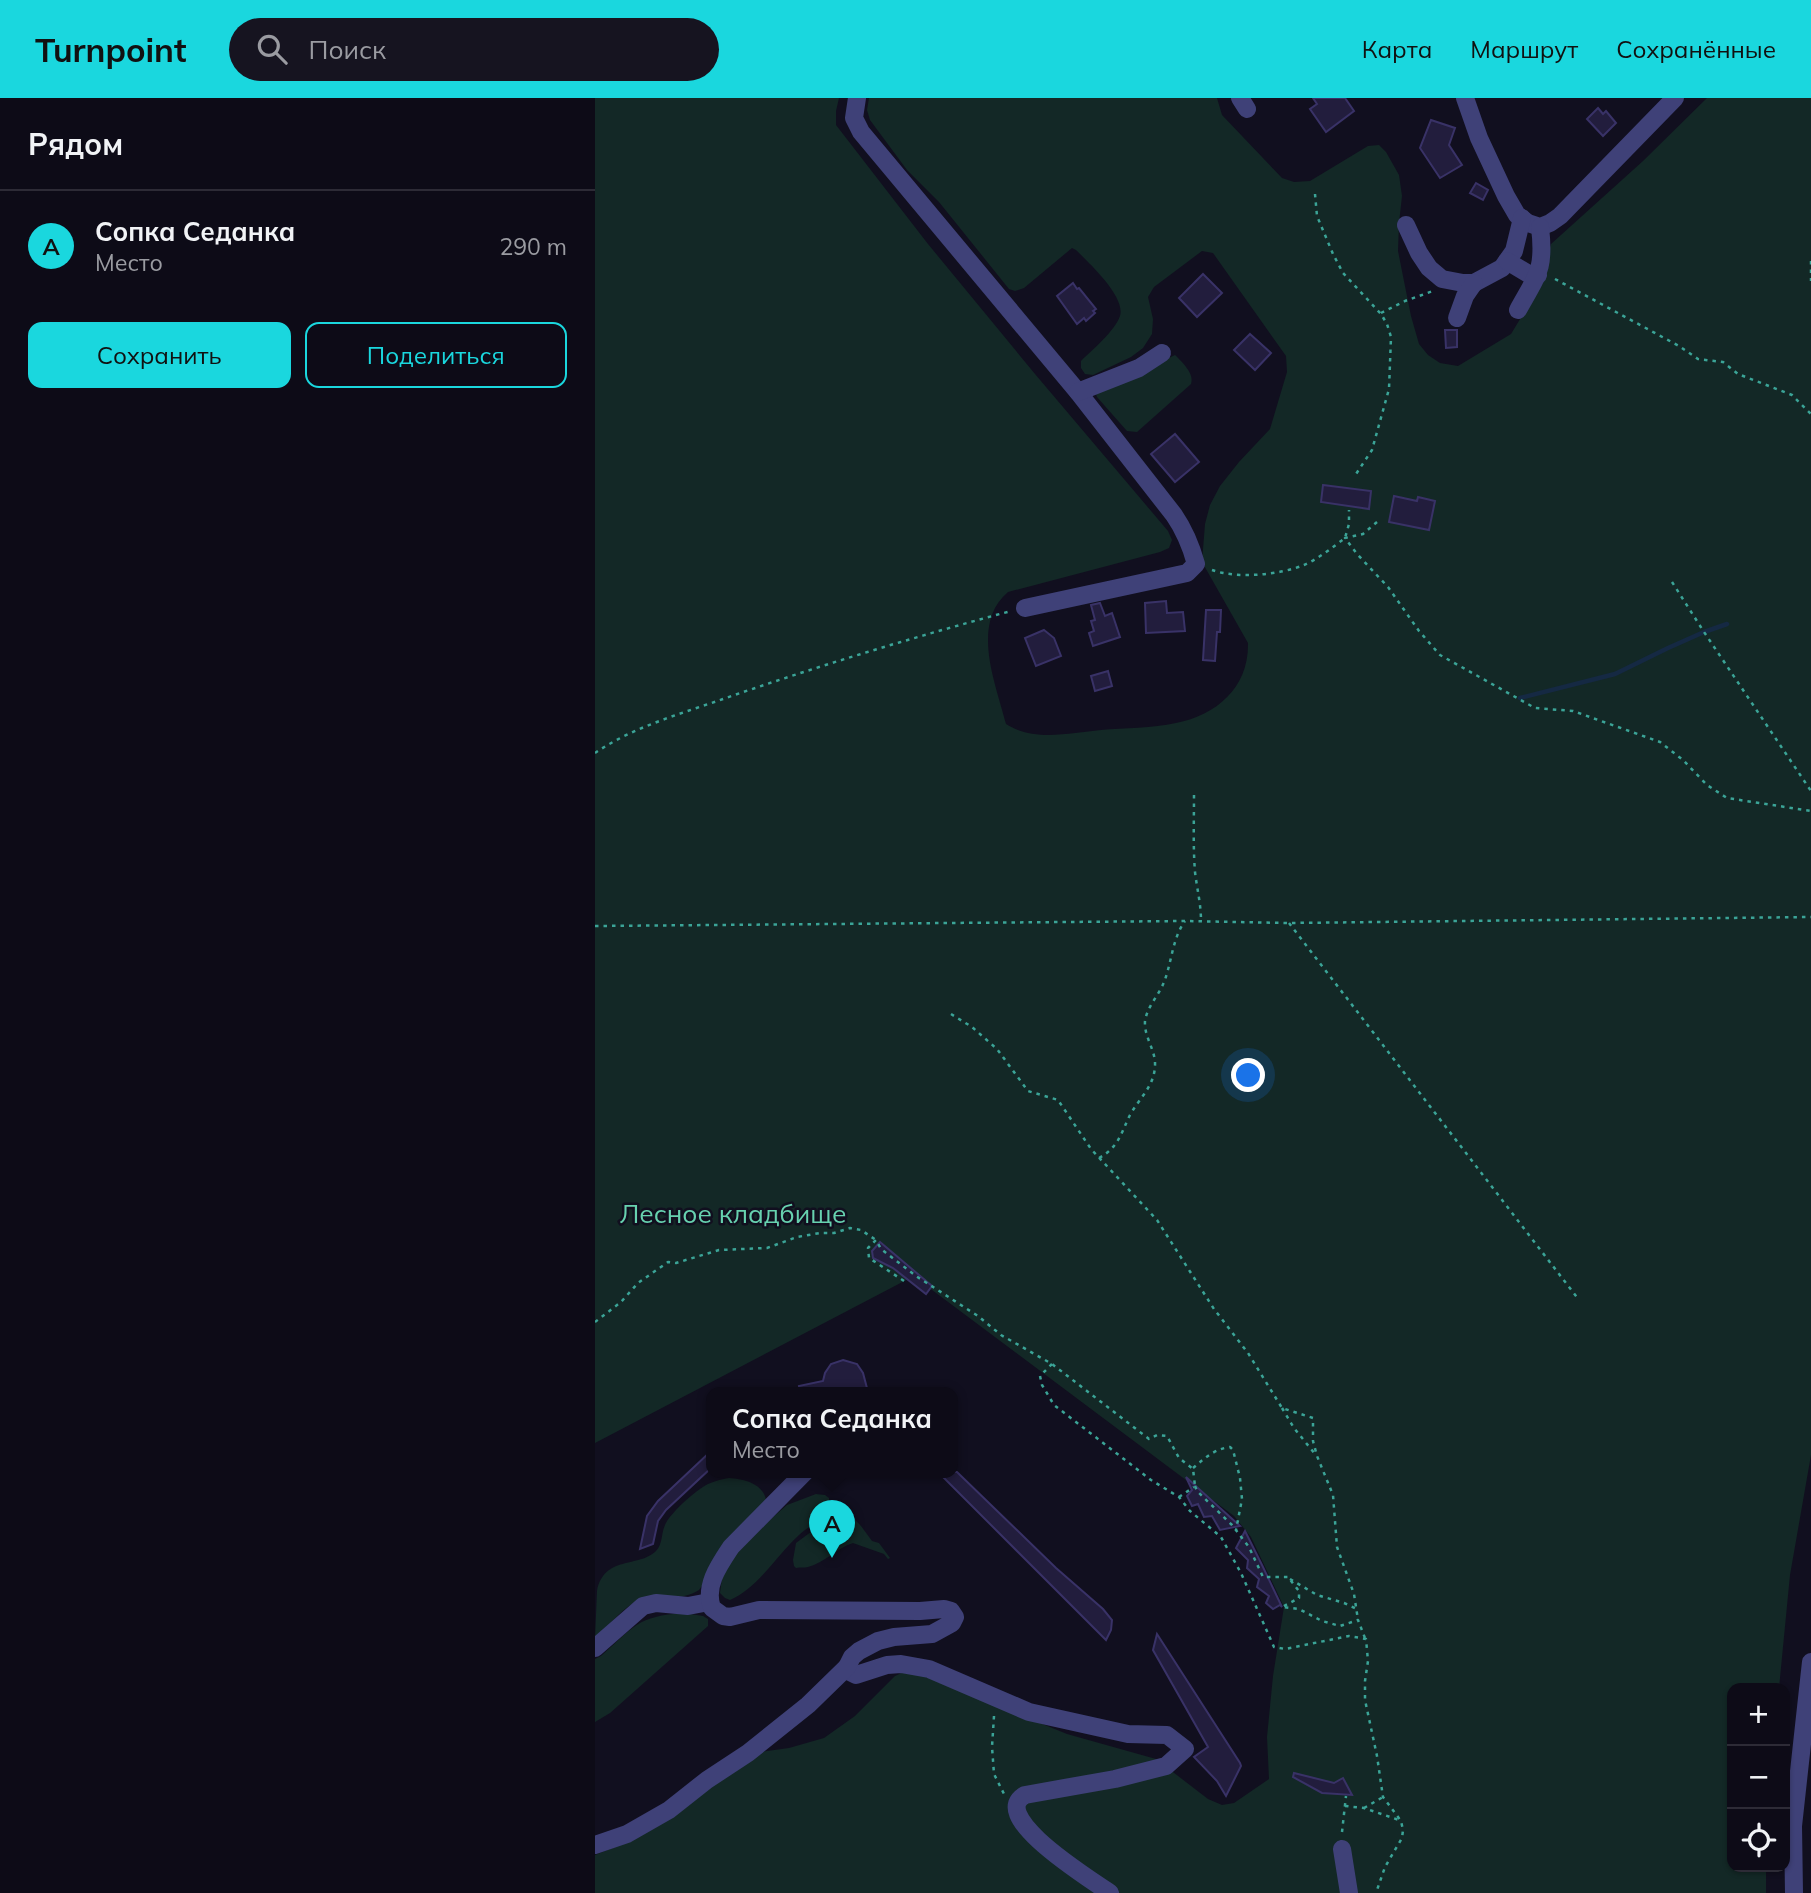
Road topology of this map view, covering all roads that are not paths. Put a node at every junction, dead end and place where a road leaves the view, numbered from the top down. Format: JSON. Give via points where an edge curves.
{"nodes":[{"id":1,"x":857,"y":98,"type":"edge"},
{"id":2,"x":1465,"y":98,"type":"edge"},
{"id":3,"x":1675,"y":98,"type":"edge"},
{"id":4,"x":1522,"y":218,"type":"junction"},
{"id":5,"x":1406,"y":225,"type":"dead end"},
{"id":6,"x":1540,"y":227,"type":"junction"},
{"id":7,"x":1507,"y":261,"type":"junction"},
{"id":8,"x":1538,"y":275,"type":"junction"},
{"id":9,"x":1468,"y":284,"type":"junction"},
{"id":10,"x":1518,"y":310,"type":"dead end"},
{"id":11,"x":1457,"y":318,"type":"dead end"},
{"id":12,"x":1162,"y":353,"type":"dead end"},
{"id":13,"x":1078,"y":392,"type":"junction"},
{"id":14,"x":1024,"y":608,"type":"road end"},
{"id":15,"x":799,"y":1478,"type":"edge"},
{"id":16,"x":709,"y":1602,"type":"junction"},
{"id":17,"x":595,"y":1648,"type":"edge"},
{"id":18,"x":1811,"y":1662,"type":"edge"},
{"id":19,"x":847,"y":1667,"type":"junction"},
{"id":20,"x":595,"y":1845,"type":"edge"},
{"id":21,"x":1342,"y":1849,"type":"road end"},
{"id":22,"x":1110,"y":1893,"type":"edge"},
{"id":23,"x":1349,"y":1893,"type":"edge"},
{"id":24,"x":1794,"y":1893,"type":"edge"}],
"edges":[{"from":1,"to":13,"type":"street","via":[[854,118],[860,132]]},
{"from":2,"to":4,"type":"street","via":[[1506,196]]},
{"from":3,"to":6,"type":"street","via":[[1560,216]]},
{"from":4,"to":6,"type":"street"},
{"from":4,"to":7,"type":"street"},
{"from":5,"to":9,"type":"street","via":[[1429,268],[1442,279]]},
{"from":6,"to":8,"type":"street"},
{"from":7,"to":8,"type":"street"},
{"from":7,"to":9,"type":"street"},
{"from":8,"to":10,"type":"street"},
{"from":9,"to":11,"type":"street"},
{"from":12,"to":13,"type":"street","via":[[1139,368]]},
{"from":13,"to":14,"type":"street","via":[[1174,515],[1196,564],[1187,573]]},
{"from":15,"to":16,"type":"street","via":[[731,1547],[711,1581]]},
{"from":16,"to":17,"type":"street","via":[[643,1606]]},
{"from":16,"to":19,"type":"street","via":[[723,1616],[759,1610],[944,1609],[955,1617],[932,1634],[894,1637],[870,1645],[852,1657]]},
{"from":18,"to":24,"type":"street","via":[[1793,1826]]},
{"from":19,"to":20,"type":"street","via":[[808,1705],[669,1810],[627,1834]]},
{"from":19,"to":22,"type":"street","via":[[856,1675],[887,1665],[929,1669],[1029,1712],[1128,1734],[1167,1735],[1185,1749],[1166,1766],[1021,1802],[1025,1826],[1041,1844]]},
{"from":21,"to":23,"type":"street"}]}
